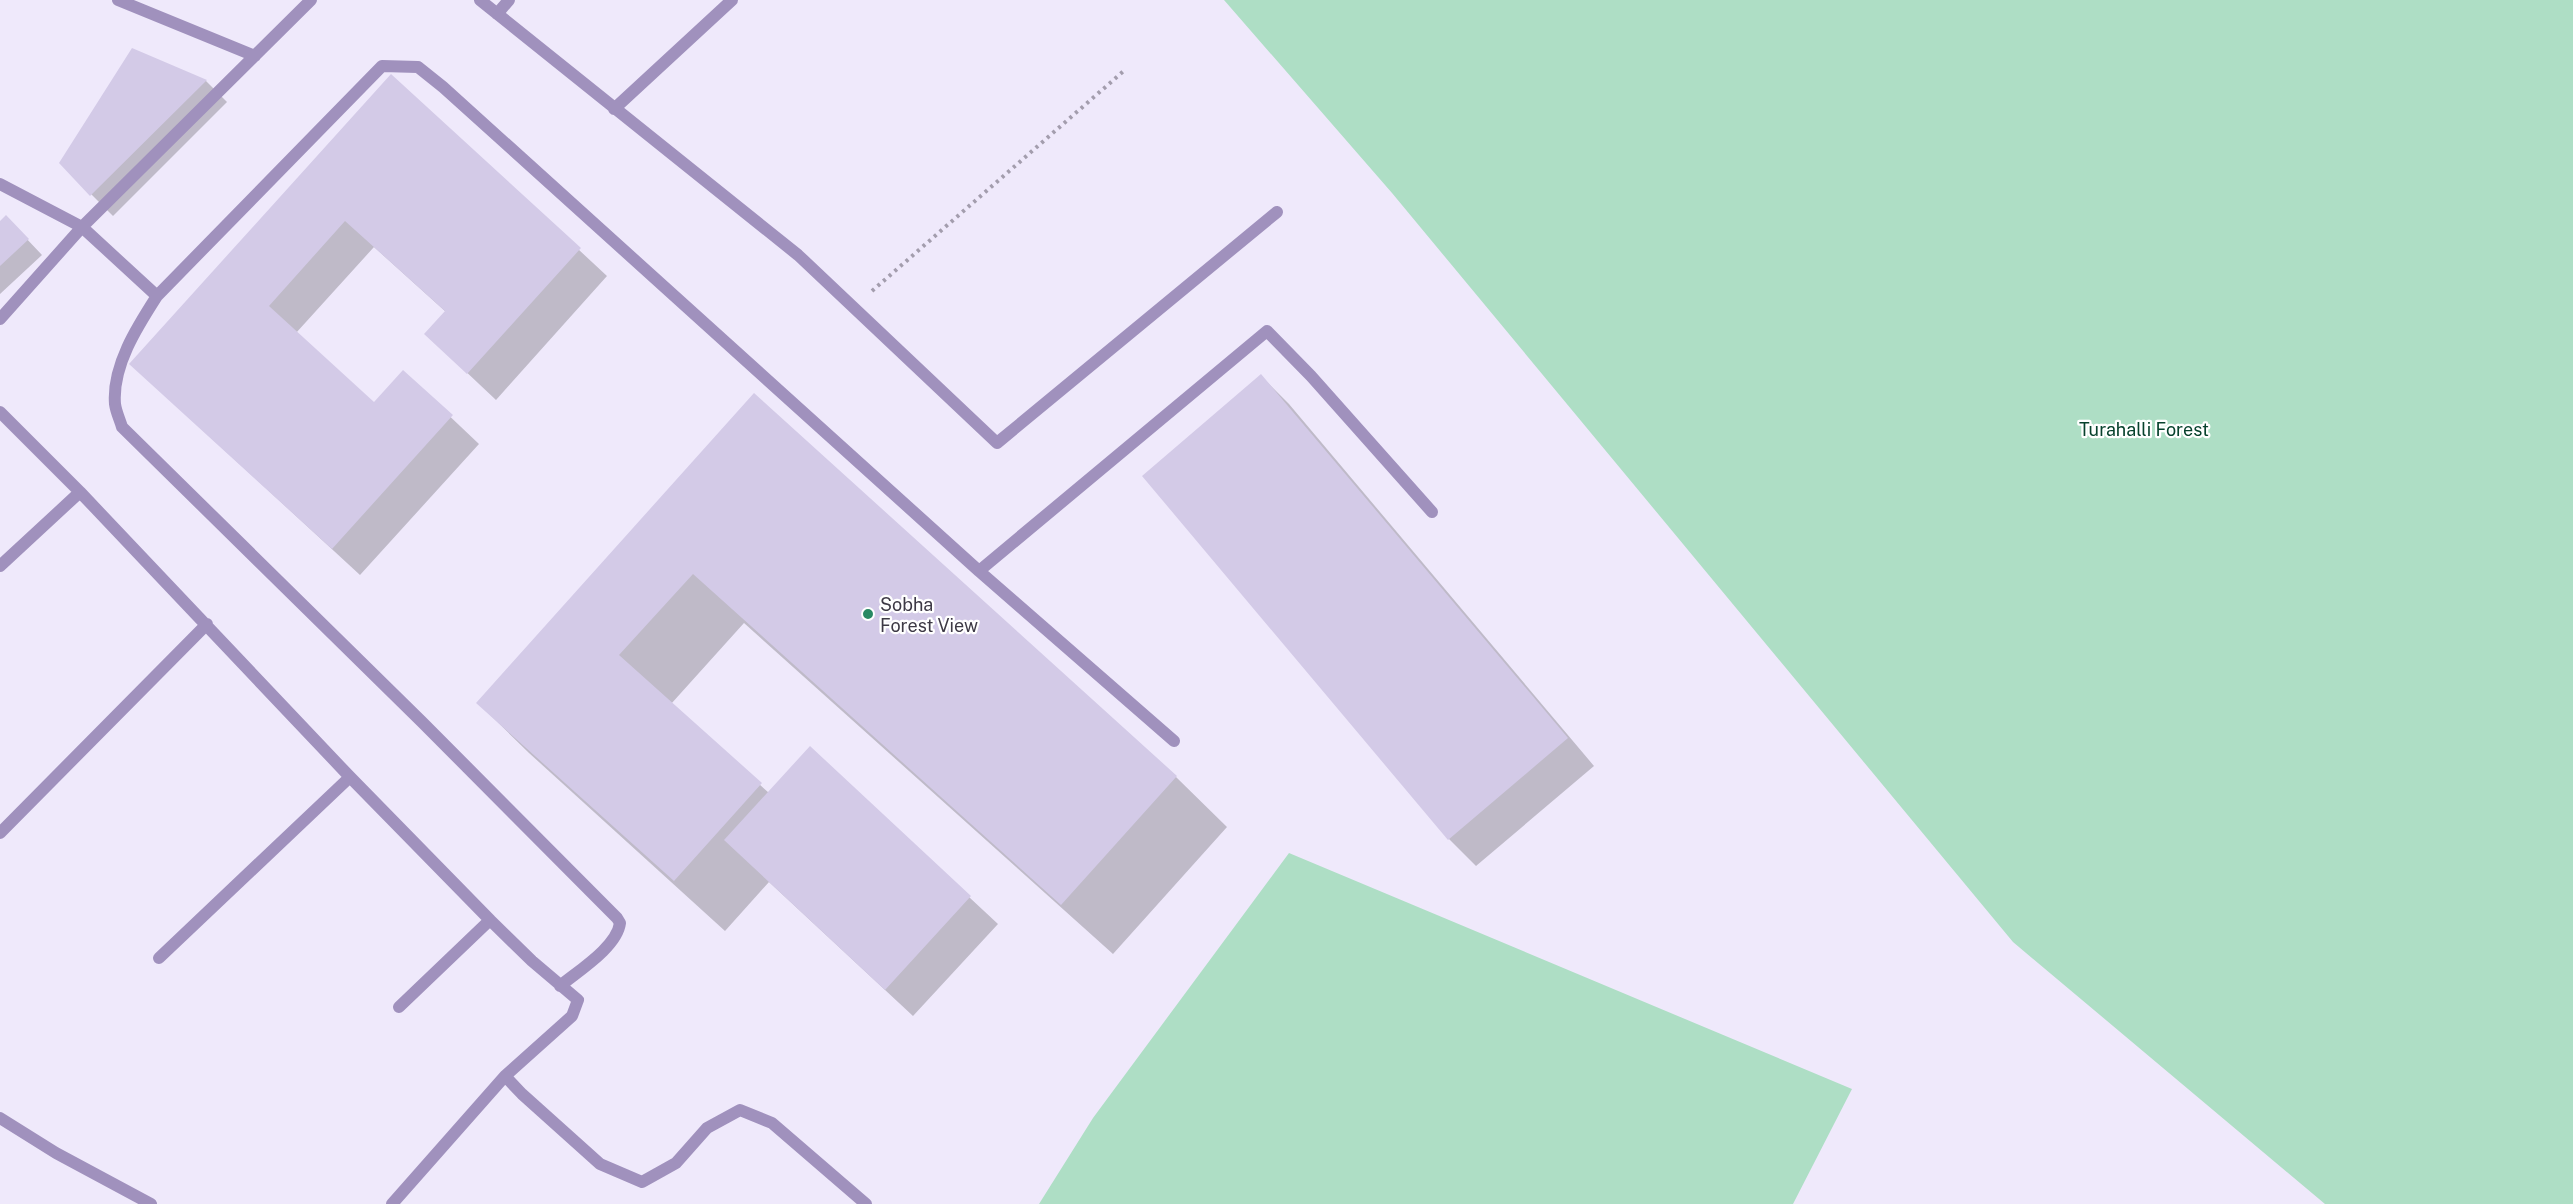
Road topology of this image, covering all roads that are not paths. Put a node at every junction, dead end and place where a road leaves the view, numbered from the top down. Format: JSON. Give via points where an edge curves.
{"nodes":[{"id":1,"x":118,"y":0,"type":"edge"},
{"id":2,"x":310,"y":0,"type":"edge"},
{"id":3,"x":480,"y":0,"type":"edge"},
{"id":4,"x":509,"y":0,"type":"edge"},
{"id":5,"x":732,"y":0,"type":"edge"},
{"id":6,"x":497,"y":14,"type":"junction"},
{"id":7,"x":255,"y":56,"type":"junction"},
{"id":8,"x":614,"y":109,"type":"junction"},
{"id":9,"x":0,"y":184,"type":"edge"},
{"id":10,"x":1277,"y":212,"type":"dead end"},
{"id":11,"x":82,"y":227,"type":"junction"},
{"id":12,"x":157,"y":296,"type":"junction"},
{"id":13,"x":0,"y":319,"type":"edge"},
{"id":14,"x":0,"y":412,"type":"edge"},
{"id":15,"x":80,"y":492,"type":"junction"},
{"id":16,"x":1432,"y":512,"type":"dead end"},
{"id":17,"x":0,"y":566,"type":"edge"},
{"id":18,"x":979,"y":571,"type":"junction"},
{"id":19,"x":207,"y":624,"type":"junction"},
{"id":20,"x":1174,"y":741,"type":"dead end"},
{"id":21,"x":350,"y":777,"type":"junction"},
{"id":22,"x":0,"y":834,"type":"edge"},
{"id":23,"x":490,"y":920,"type":"junction"},
{"id":24,"x":159,"y":958,"type":"dead end"},
{"id":25,"x":560,"y":986,"type":"junction"},
{"id":26,"x":399,"y":1007,"type":"dead end"},
{"id":27,"x":505,"y":1076,"type":"junction"},
{"id":28,"x":0,"y":1118,"type":"edge"},
{"id":29,"x":151,"y":1204,"type":"edge"},
{"id":30,"x":392,"y":1204,"type":"edge"},
{"id":31,"x":867,"y":1204,"type":"edge"}],
"edges":[{"from":1,"to":7,"type":"street"},
{"from":2,"to":7,"type":"street"},
{"from":3,"to":6,"type":"street"},
{"from":4,"to":6,"type":"street"},
{"from":5,"to":8,"type":"street"},
{"from":6,"to":8,"type":"street"},
{"from":7,"to":11,"type":"street"},
{"from":8,"to":10,"type":"street","via":[[798,255],[997,443]]},
{"from":9,"to":11,"type":"street"},
{"from":11,"to":12,"type":"street"},
{"from":11,"to":13,"type":"street"},
{"from":12,"to":18,"type":"street","via":[[382,66],[418,68]]},
{"from":12,"to":25,"type":"street","via":[[134,333],[117,376],[115,405],[122,427],[617,918],[619,930],[614,938]]},
{"from":14,"to":15,"type":"street"},
{"from":15,"to":17,"type":"street"},
{"from":15,"to":19,"type":"street"},
{"from":16,"to":18,"type":"street","via":[[1267,331]]},
{"from":18,"to":20,"type":"street"},
{"from":19,"to":21,"type":"street"},
{"from":19,"to":22,"type":"street"},
{"from":21,"to":23,"type":"street"},
{"from":21,"to":24,"type":"street"},
{"from":23,"to":25,"type":"street"},
{"from":23,"to":26,"type":"street"},
{"from":25,"to":27,"type":"street","via":[[578,1000],[572,1016]]},
{"from":27,"to":30,"type":"street"},
{"from":27,"to":31,"type":"street","via":[[600,1164],[642,1182],[676,1163],[706,1128],[740,1110],[772,1123]]},
{"from":28,"to":29,"type":"street"}]}
